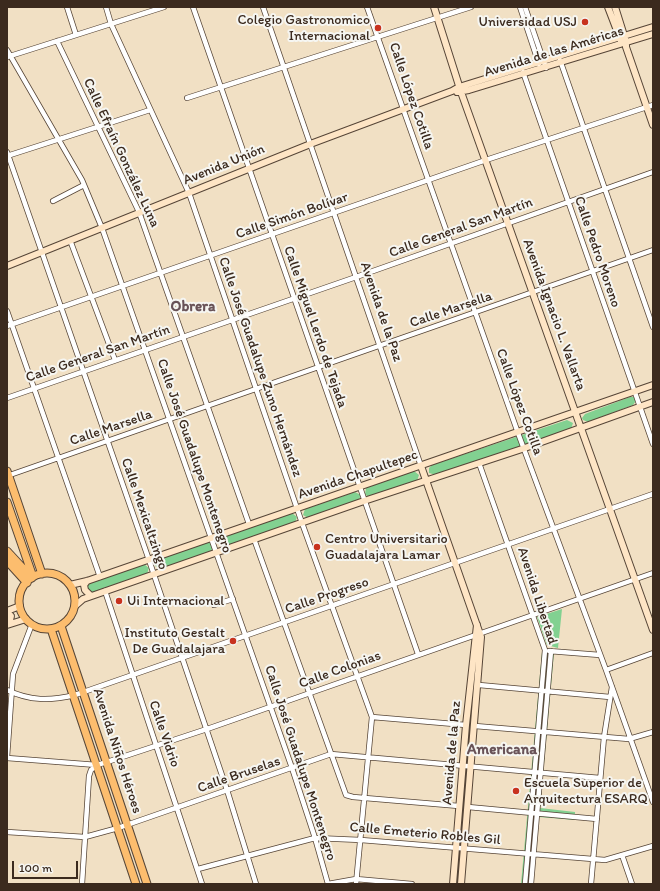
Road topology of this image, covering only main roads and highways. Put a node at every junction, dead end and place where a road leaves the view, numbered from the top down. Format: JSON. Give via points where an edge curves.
{"nodes":[{"id":1,"x":7,"y":474,"type":"edge"},
{"id":2,"x":7,"y":502,"type":"edge"},
{"id":3,"x":7,"y":551,"type":"edge"},
{"id":4,"x":7,"y":561,"type":"edge"},
{"id":5,"x":42,"y":574,"type":"junction"},
{"id":6,"x":31,"y":579,"type":"junction"},
{"id":7,"x":61,"y":626,"type":"junction"},
{"id":8,"x":51,"y":629,"type":"junction"},
{"id":9,"x":136,"y":884,"type":"edge"},
{"id":10,"x":147,"y":884,"type":"edge"}],
"edges":[{"from":1,"to":5,"type":"main road"},
{"from":2,"to":6,"type":"main road"},
{"from":3,"to":6,"type":"main road"},
{"from":4,"to":6,"type":"main road"},
{"from":5,"to":6,"type":"main road"},
{"from":5,"to":7,"type":"main road","via":[[58,575],[70,585],[75,595],[75,606],[70,618]]},
{"from":6,"to":8,"type":"main road","via":[[21,592],[20,606],[29,622],[44,629]]},
{"from":7,"to":8,"type":"main road"},
{"from":7,"to":10,"type":"main road","name":"Avenida Niños Héroes"},
{"from":8,"to":9,"type":"main road","name":"Avenida Niños Héroes"}]}
